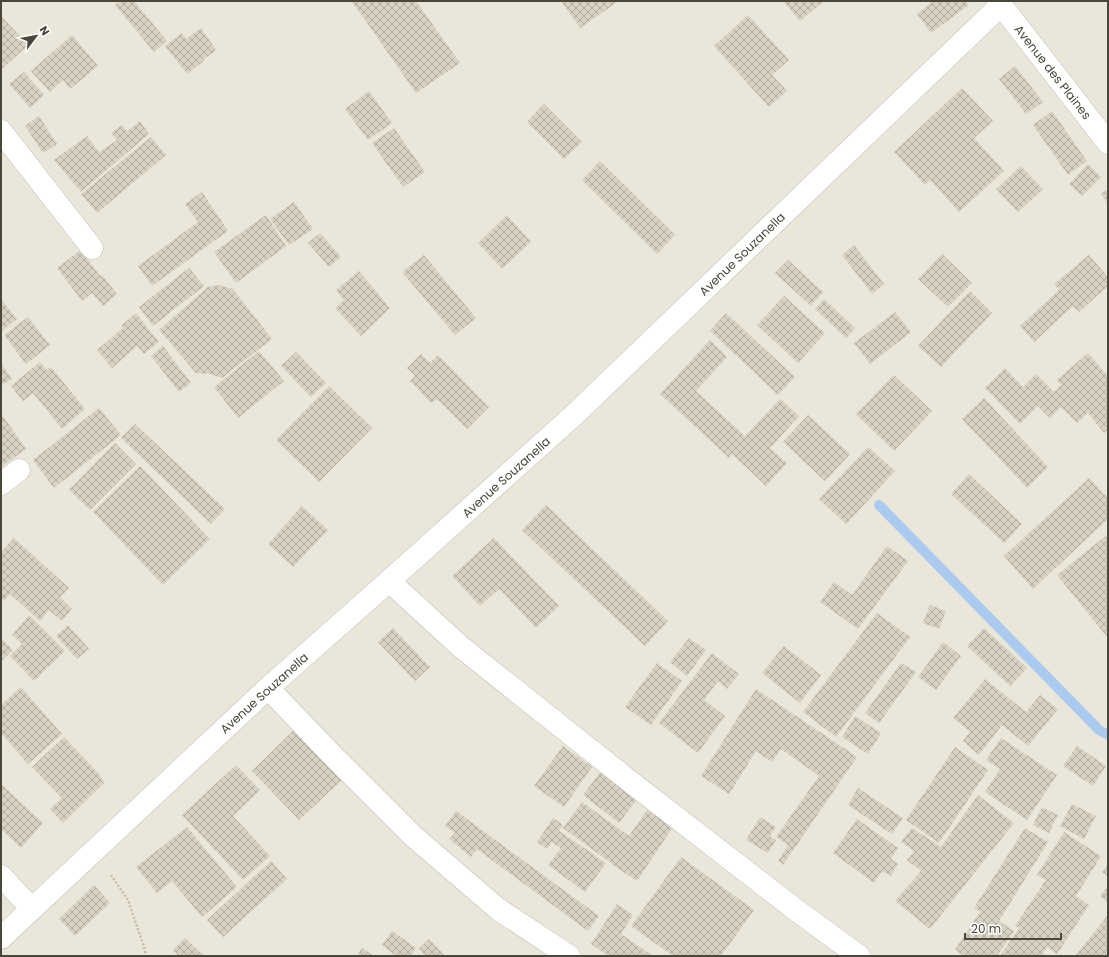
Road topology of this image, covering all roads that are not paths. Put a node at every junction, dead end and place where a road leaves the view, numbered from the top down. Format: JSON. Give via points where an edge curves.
{"nodes":[{"id":1,"x":1000,"y":3,"type":"edge"},
{"id":2,"x":1,"y":131,"type":"edge"},
{"id":3,"x":1108,"y":143,"type":"edge"},
{"id":4,"x":92,"y":248,"type":"dead end"},
{"id":5,"x":19,"y":470,"type":"dead end"},
{"id":6,"x":1,"y":484,"type":"edge"},
{"id":7,"x":389,"y":581,"type":"junction"},
{"id":8,"x":268,"y":688,"type":"junction"},
{"id":9,"x":1,"y":876,"type":"edge"},
{"id":10,"x":32,"y":909,"type":"junction"},
{"id":11,"x":1,"y":938,"type":"edge"},
{"id":12,"x":569,"y":956,"type":"edge"},
{"id":13,"x":859,"y":956,"type":"edge"}],
"edges":[{"from":1,"to":3,"type":"street","name":"Avenue des Plaines"},
{"from":1,"to":7,"type":"street","name":"Avenue Souzanella","via":[[574,415]]},
{"from":2,"to":4,"type":"street"},
{"from":5,"to":6,"type":"street"},
{"from":7,"to":8,"type":"street","name":"Avenue Souzanella"},
{"from":7,"to":13,"type":"street","via":[[467,652],[632,783]]},
{"from":8,"to":10,"type":"street","name":"Avenue Souzanella"},
{"from":8,"to":12,"type":"street","via":[[413,836],[498,909]]},
{"from":9,"to":10,"type":"street"},
{"from":10,"to":11,"type":"street","name":"Avenue Souzanella"}]}
